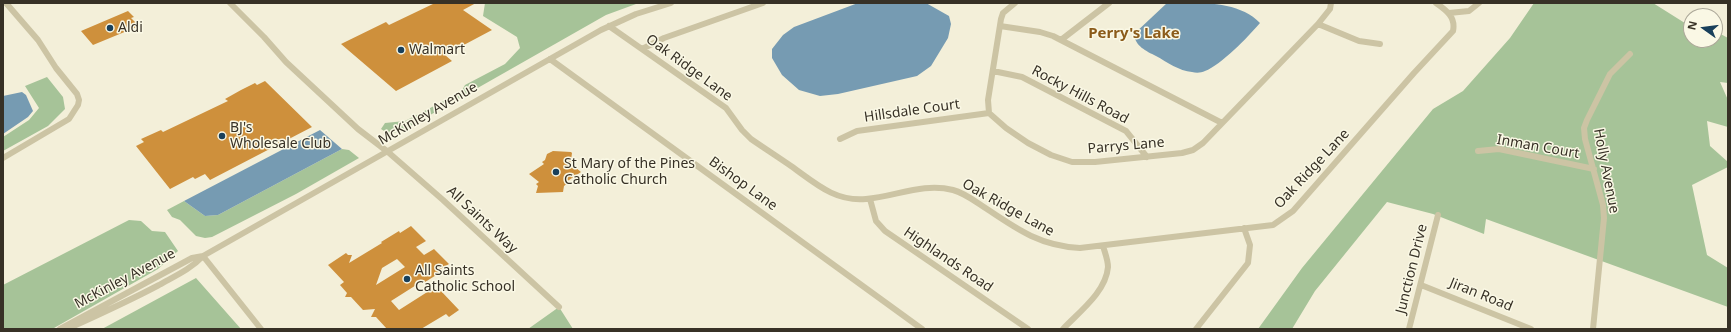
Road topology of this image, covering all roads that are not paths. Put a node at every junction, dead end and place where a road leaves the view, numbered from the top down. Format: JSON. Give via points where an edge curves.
{"nodes":[{"id":1,"x":6,"y":3,"type":"edge"},
{"id":2,"x":230,"y":3,"type":"edge"},
{"id":3,"x":671,"y":3,"type":"edge"},
{"id":4,"x":764,"y":3,"type":"edge"},
{"id":5,"x":1015,"y":3,"type":"edge"},
{"id":6,"x":1110,"y":3,"type":"edge"},
{"id":7,"x":1331,"y":3,"type":"edge"},
{"id":8,"x":1436,"y":3,"type":"edge"},
{"id":9,"x":1479,"y":3,"type":"edge"},
{"id":10,"x":1449,"y":13,"type":"junction"},
{"id":11,"x":1318,"y":24,"type":"junction"},
{"id":12,"x":609,"y":26,"type":"junction"},
{"id":13,"x":1000,"y":26,"type":"junction"},
{"id":14,"x":1061,"y":40,"type":"junction"},
{"id":15,"x":1380,"y":44,"type":"dead end"},
{"id":16,"x":642,"y":49,"type":"junction"},
{"id":17,"x":1630,"y":54,"type":"dead end"},
{"id":18,"x":550,"y":59,"type":"junction"},
{"id":19,"x":993,"y":71,"type":"junction"},
{"id":20,"x":989,"y":113,"type":"junction"},
{"id":21,"x":1222,"y":123,"type":"junction"},
{"id":22,"x":840,"y":139,"type":"dead end"},
{"id":23,"x":1478,"y":151,"type":"dead end"},
{"id":24,"x":388,"y":152,"type":"junction"},
{"id":25,"x":1147,"y":156,"type":"junction"},
{"id":26,"x":3,"y":158,"type":"edge"},
{"id":27,"x":1594,"y":169,"type":"junction"},
{"id":28,"x":870,"y":199,"type":"junction"},
{"id":29,"x":1438,"y":215,"type":"dead end"},
{"id":30,"x":1244,"y":228,"type":"junction"},
{"id":31,"x":1103,"y":246,"type":"junction"},
{"id":32,"x":203,"y":256,"type":"junction"},
{"id":33,"x":1420,"y":285,"type":"junction"},
{"id":34,"x":559,"y":307,"type":"dead end"},
{"id":35,"x":60,"y":329,"type":"edge"},
{"id":36,"x":67,"y":329,"type":"edge"},
{"id":37,"x":261,"y":329,"type":"edge"},
{"id":38,"x":922,"y":329,"type":"edge"},
{"id":39,"x":1028,"y":329,"type":"edge"},
{"id":40,"x":1063,"y":329,"type":"edge"},
{"id":41,"x":1196,"y":329,"type":"edge"},
{"id":42,"x":1409,"y":329,"type":"edge"},
{"id":43,"x":1531,"y":329,"type":"edge"},
{"id":44,"x":1593,"y":329,"type":"edge"}],
"edges":[{"from":1,"to":26,"type":"street","via":[[38,40],[79,100],[69,119]]},
{"from":2,"to":24,"type":"street","name":"All Saints Way","via":[[286,62],[358,129]]},
{"from":3,"to":12,"type":"street","name":"McKinley Avenue"},
{"from":4,"to":16,"type":"street","via":[[664,38]]},
{"from":5,"to":13,"type":"street","via":[[1003,13]]},
{"from":6,"to":14,"type":"street"},
{"from":7,"to":11,"type":"street","name":"Parrys Lane","via":[[1330,9]]},
{"from":8,"to":10,"type":"street"},
{"from":9,"to":10,"type":"street","via":[[1469,10]]},
{"from":10,"to":30,"type":"street","name":"Oak Ridge Lane","via":[[1454,23],[1453,31],[1293,211],[1273,225]]},
{"from":11,"to":15,"type":"street","via":[[1359,41]]},
{"from":11,"to":21,"type":"street","name":"Parrys Lane"},
{"from":12,"to":16,"type":"street","name":"Oak Ridge Lane"},
{"from":12,"to":18,"type":"street","name":"McKinley Avenue"},
{"from":13,"to":14,"type":"street","via":[[1040,32]]},
{"from":13,"to":19,"type":"street"},
{"from":14,"to":21,"type":"street"},
{"from":16,"to":28,"type":"street","name":"Oak Ridge Lane","via":[[726,108],[751,138],[826,190],[854,200]]},
{"from":17,"to":27,"type":"street","name":"Holly Avenue","via":[[1610,74],[1587,120],[1584,134]]},
{"from":18,"to":24,"type":"street","name":"McKinley Avenue"},
{"from":18,"to":38,"type":"street","name":"Bishop Lane"},
{"from":19,"to":20,"type":"street","via":[[988,100]]},
{"from":19,"to":25,"type":"street","name":"Rocky Hills Road","via":[[1022,77],[1126,131]]},
{"from":20,"to":22,"type":"street","name":"Hillsdale Court","via":[[857,131]]},
{"from":20,"to":25,"type":"street","name":"Parrys Lane","via":[[1003,126],[1057,158],[1089,163]]},
{"from":21,"to":25,"type":"street","name":"Parrys Lane","via":[[1193,150]]},
{"from":23,"to":27,"type":"street","name":"Inman Court","via":[[1499,149]]},
{"from":24,"to":32,"type":"street","name":"McKinley Avenue"},
{"from":24,"to":34,"type":"street","name":"All Saints Way"},
{"from":27,"to":44,"type":"street","name":"Holly Avenue","via":[[1604,218]]},
{"from":28,"to":31,"type":"street","name":"Oak Ridge Lane","via":[[923,187],[938,187],[955,191],[1046,244],[1063,248]]},
{"from":28,"to":39,"type":"street","name":"Highlands Road","via":[[876,221],[886,231]]},
{"from":29,"to":33,"type":"street","name":"Junction Drive"},
{"from":30,"to":31,"type":"street","name":"Oak Ridge Lane"},
{"from":30,"to":41,"type":"street","via":[[1250,240],[1251,252],[1248,263]]},
{"from":31,"to":40,"type":"street","via":[[1108,266],[1106,279]]},
{"from":32,"to":35,"type":"street","name":"McKinley Avenue","via":[[192,258]]},
{"from":32,"to":36,"type":"street","name":"McKinley Avenue","via":[[195,265],[136,297]]},
{"from":32,"to":37,"type":"street"},
{"from":33,"to":42,"type":"street","name":"Junction Drive"},
{"from":33,"to":43,"type":"street","name":"Jiran Road"}]}
